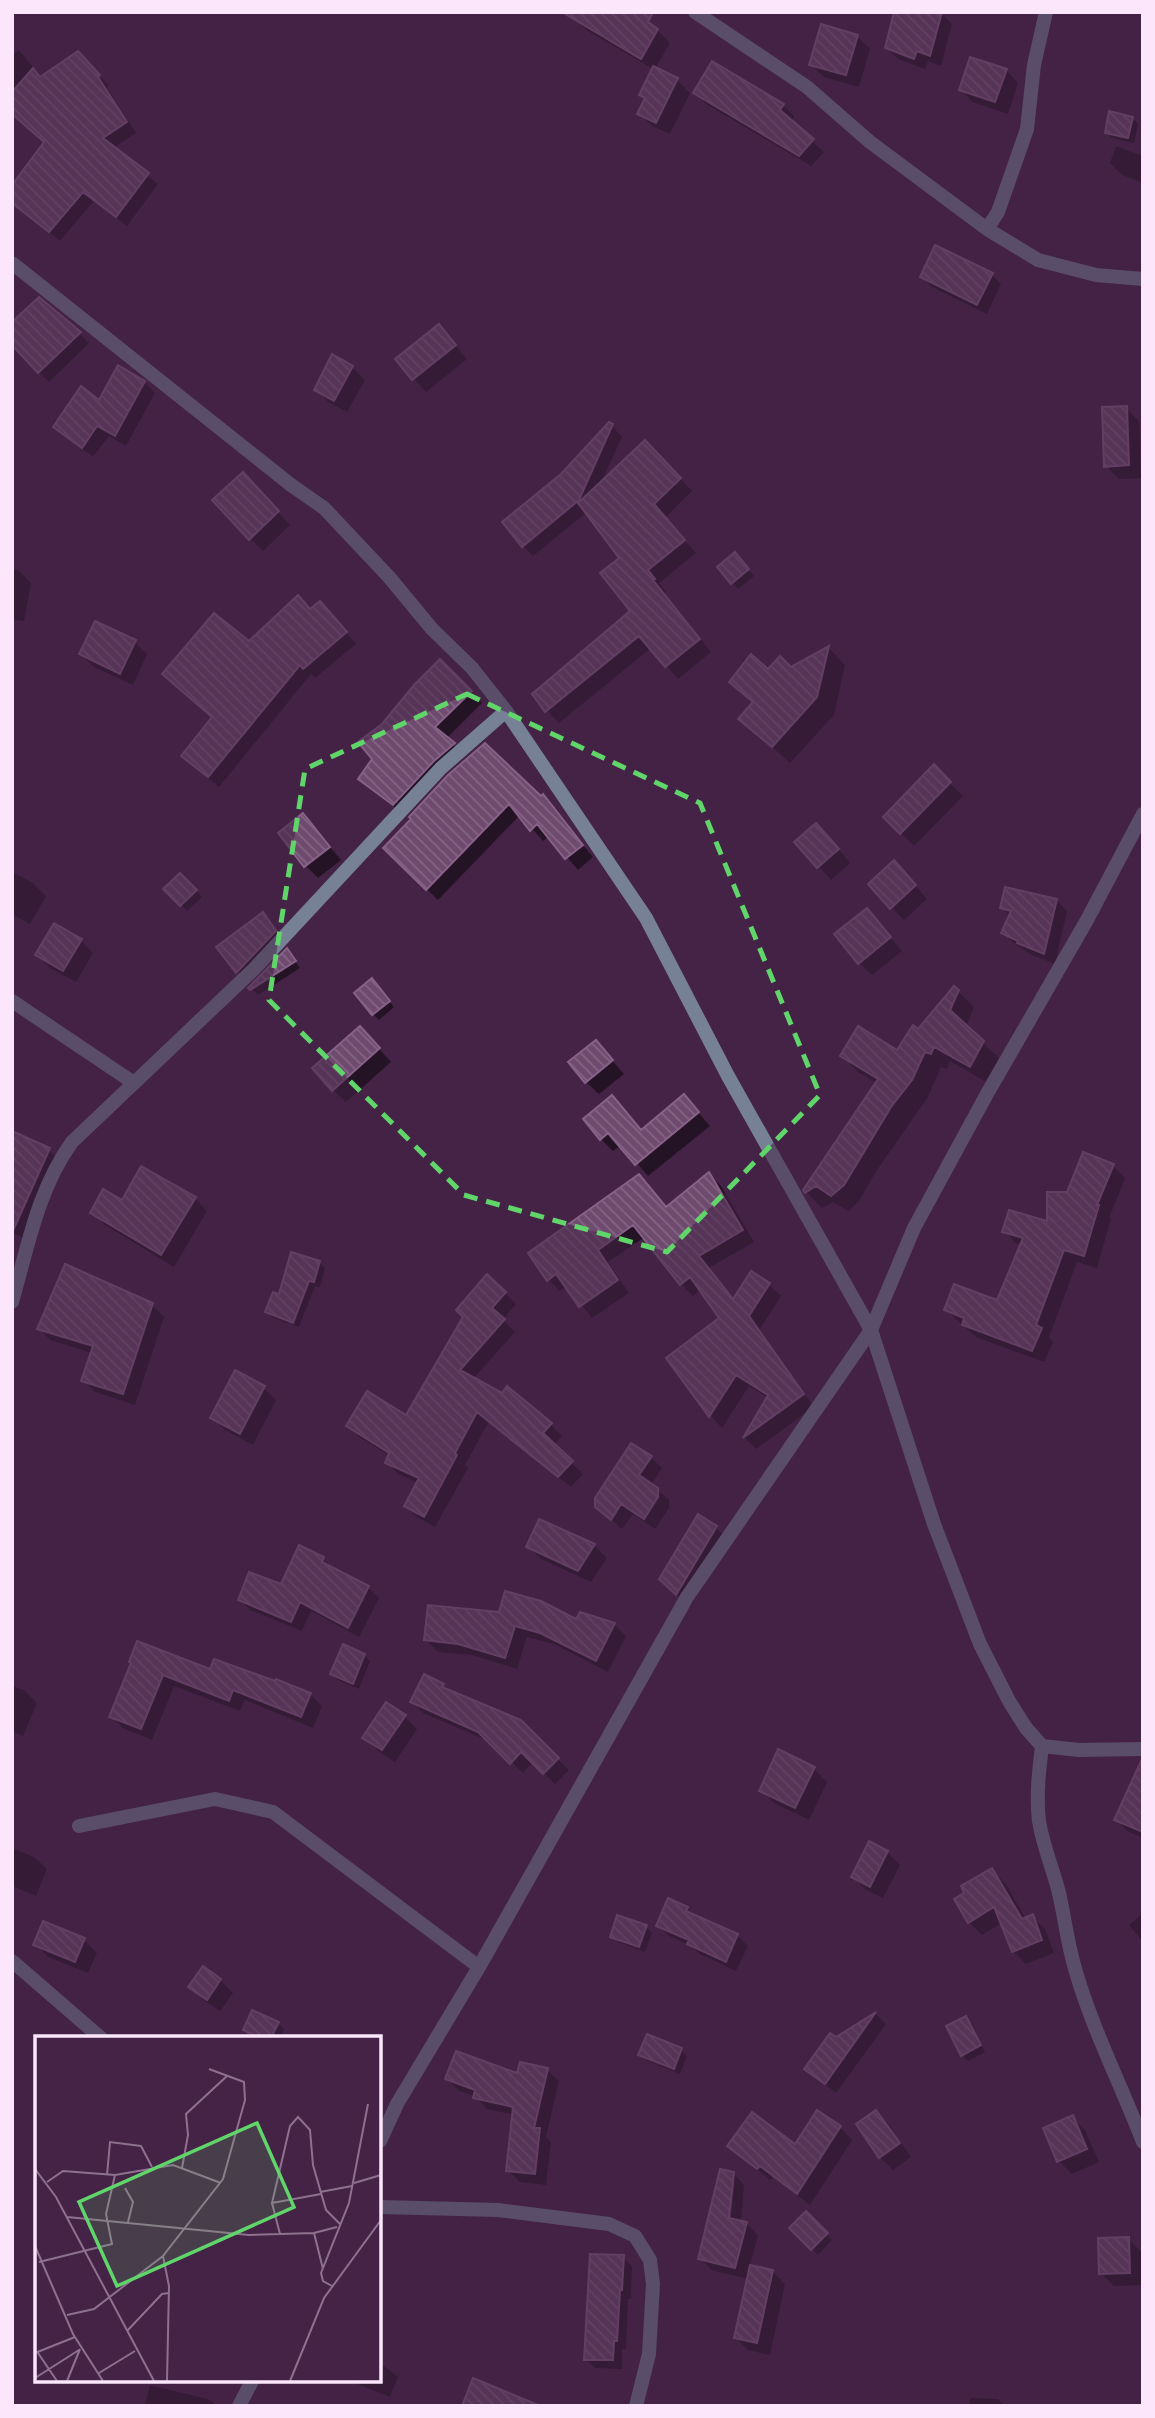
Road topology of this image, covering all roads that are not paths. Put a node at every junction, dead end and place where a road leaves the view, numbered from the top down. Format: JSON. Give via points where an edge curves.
{"nodes":[{"id":1,"x":695,"y":12,"type":"edge"},
{"id":2,"x":1046,"y":12,"type":"edge"},
{"id":3,"x":988,"y":229,"type":"junction"},
{"id":4,"x":12,"y":263,"type":"edge"},
{"id":5,"x":1143,"y":279,"type":"edge"},
{"id":6,"x":506,"y":711,"type":"junction"},
{"id":7,"x":1143,"y":814,"type":"edge"},
{"id":8,"x":12,"y":1001,"type":"edge"},
{"id":9,"x":134,"y":1083,"type":"junction"},
{"id":10,"x":12,"y":1302,"type":"edge"},
{"id":11,"x":871,"y":1330,"type":"junction"},
{"id":12,"x":1042,"y":1746,"type":"junction"},
{"id":13,"x":1143,"y":1749,"type":"edge"},
{"id":14,"x":79,"y":1826,"type":"dead end"},
{"id":15,"x":12,"y":1961,"type":"edge"},
{"id":16,"x":479,"y":1967,"type":"junction"},
{"id":17,"x":99,"y":2036,"type":"edge"},
{"id":18,"x":382,"y":2137,"type":"edge"},
{"id":19,"x":1143,"y":2142,"type":"edge"},
{"id":20,"x":382,"y":2207,"type":"edge"},
{"id":21,"x":252,"y":2383,"type":"edge"},
{"id":22,"x":239,"y":2406,"type":"edge"},
{"id":23,"x":636,"y":2406,"type":"edge"}],
"edges":[{"from":1,"to":3,"type":"street","via":[[807,87],[870,142]]},
{"from":2,"to":3,"type":"street","via":[[1027,128]]},
{"from":3,"to":5,"type":"street","via":[[1038,260],[1096,275]]},
{"from":4,"to":6,"type":"street","via":[[324,508]]},
{"from":6,"to":9,"type":"street","via":[[441,768],[254,968]]},
{"from":6,"to":11,"type":"street","via":[[646,918],[728,1076]]},
{"from":7,"to":11,"type":"street","via":[[914,1228]]},
{"from":8,"to":9,"type":"street"},
{"from":9,"to":10,"type":"street","via":[[72,1142],[55,1166],[42,1195]]},
{"from":11,"to":12,"type":"street","via":[[934,1524],[980,1644],[1009,1701]]},
{"from":11,"to":16,"type":"street","via":[[687,1597]]},
{"from":12,"to":13,"type":"street"},
{"from":12,"to":19,"type":"street","via":[[1039,1820],[1075,1970]]},
{"from":14,"to":16,"type":"street","via":[[215,1799],[273,1812]]},
{"from":15,"to":17,"type":"street"},
{"from":16,"to":18,"type":"street"},
{"from":20,"to":23,"type":"street","via":[[498,2210],[609,2224],[635,2236],[650,2260],[653,2284],[649,2354]]},
{"from":21,"to":22,"type":"street"}]}
